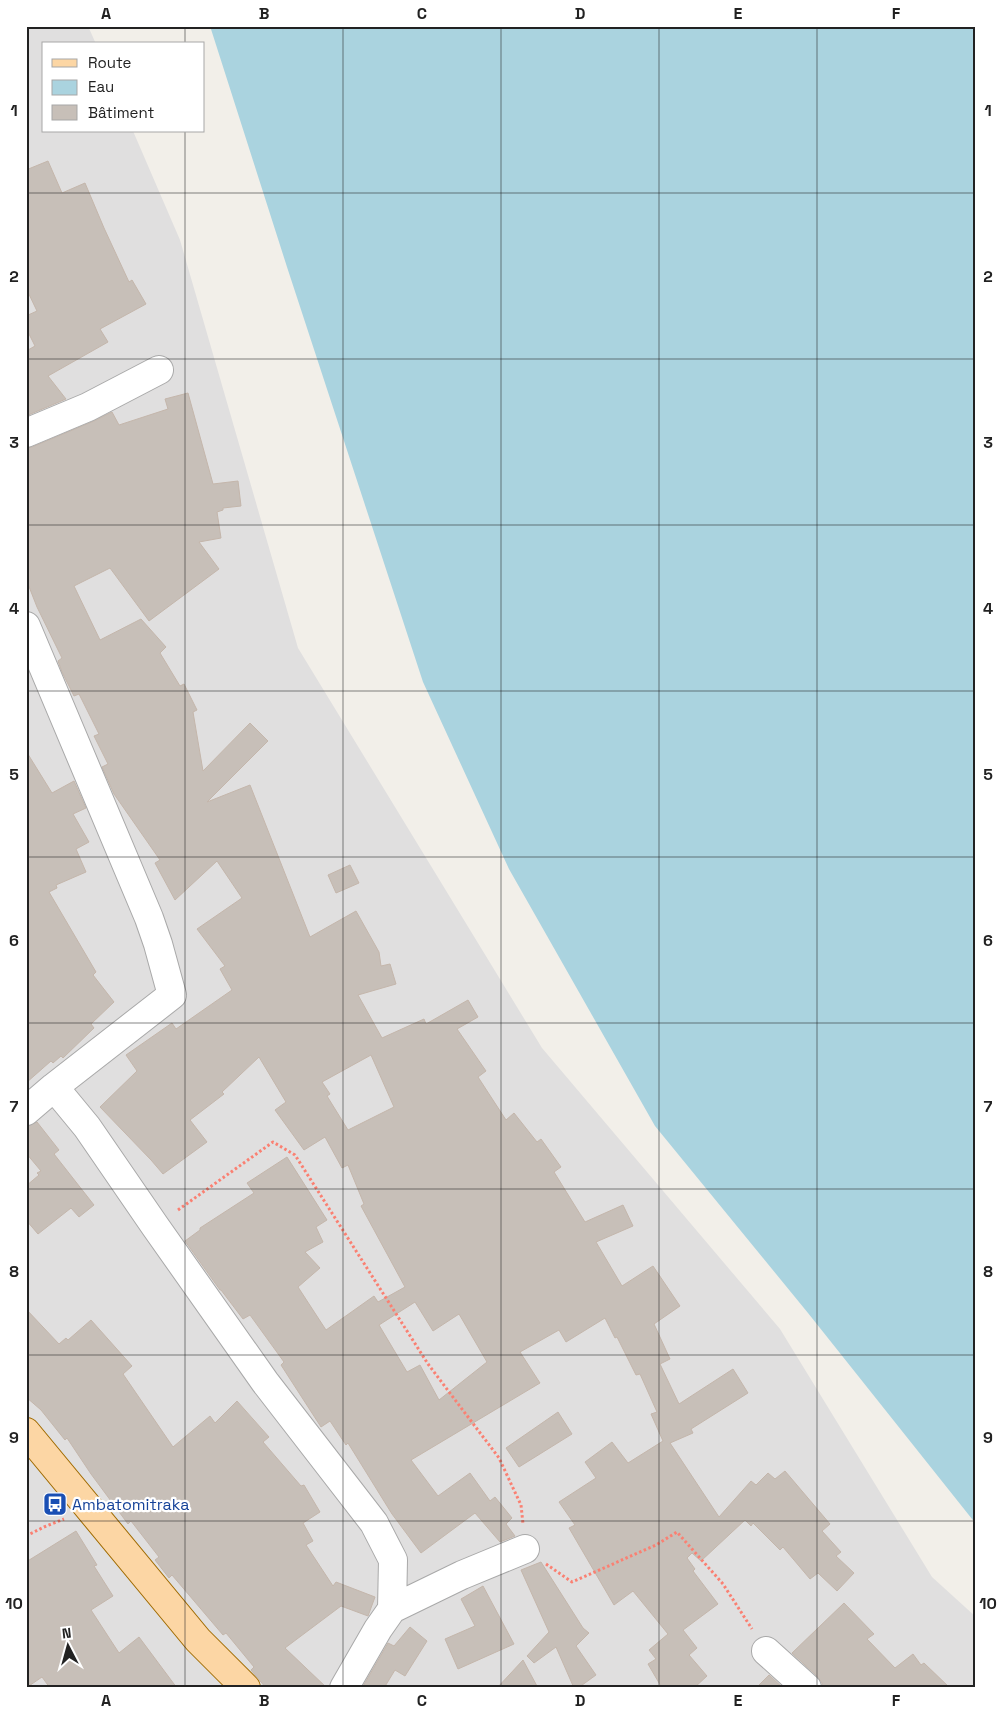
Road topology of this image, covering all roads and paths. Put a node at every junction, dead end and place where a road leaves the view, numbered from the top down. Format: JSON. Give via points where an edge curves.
{"nodes":[{"id":1,"x":160,"y":370,"type":"dead end"},
{"id":2,"x":26,"y":433,"type":"edge"},
{"id":3,"x":26,"y":626,"type":"edge"},
{"id":4,"x":54,"y":1087,"type":"junction"},
{"id":5,"x":26,"y":1111,"type":"edge"},
{"id":6,"x":155,"y":1226,"type":"junction"},
{"id":7,"x":26,"y":1432,"type":"edge"},
{"id":8,"x":90,"y":1510,"type":"junction"},
{"id":9,"x":26,"y":1536,"type":"edge"},
{"id":10,"x":525,"y":1549,"type":"junction"},
{"id":11,"x":392,"y":1609,"type":"junction"},
{"id":12,"x":766,"y":1651,"type":"joint"},
{"id":13,"x":246,"y":1688,"type":"edge"},
{"id":14,"x":344,"y":1688,"type":"edge"},
{"id":15,"x":807,"y":1688,"type":"edge"}],
"edges":[{"from":1,"to":2,"type":"street","via":[[88,407]]},
{"from":3,"to":4,"type":"street","via":[[149,918],[172,995]]},
{"from":4,"to":5,"type":"street"},
{"from":4,"to":6,"type":"street","via":[[87,1127]]},
{"from":6,"to":10,"type":"path","via":[[274,1142],[296,1155],[428,1364],[499,1458],[521,1505]]},
{"from":6,"to":11,"type":"street","via":[[265,1382],[374,1523],[393,1560]]},
{"from":7,"to":8,"type":"main road"},
{"from":8,"to":9,"type":"path"},
{"from":8,"to":13,"type":"main road","via":[[198,1640]]},
{"from":10,"to":11,"type":"street"},
{"from":10,"to":12,"type":"path","via":[[572,1582],[678,1532],[723,1584]]},
{"from":11,"to":14,"type":"street"},
{"from":12,"to":15,"type":"street"}]}
